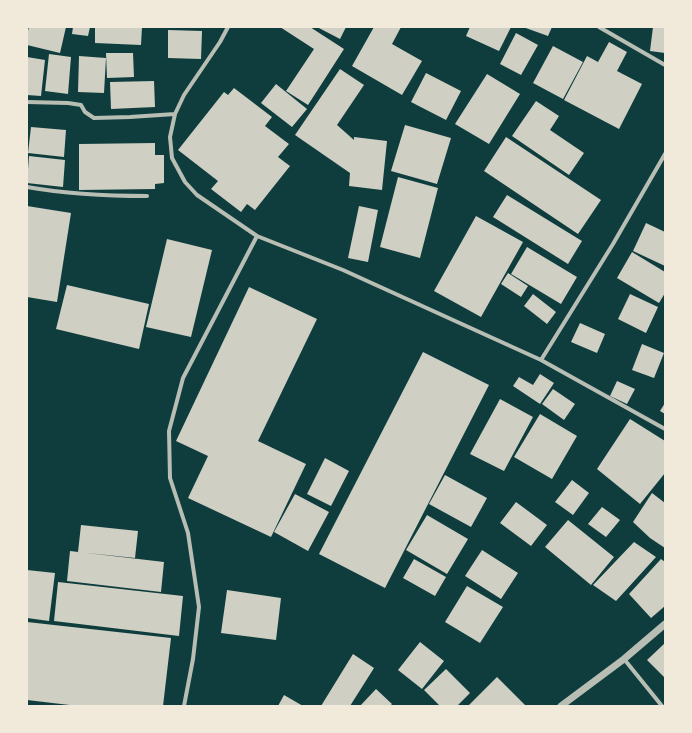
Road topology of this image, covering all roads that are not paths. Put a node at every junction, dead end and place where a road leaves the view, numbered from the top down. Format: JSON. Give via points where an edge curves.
{"nodes":[{"id":1,"x":228,"y":27,"type":"edge"},
{"id":2,"x":599,"y":27,"type":"edge"},
{"id":3,"x":665,"y":65,"type":"edge"},
{"id":4,"x":27,"y":102,"type":"edge"},
{"id":5,"x":175,"y":114,"type":"junction"},
{"id":6,"x":665,"y":154,"type":"edge"},
{"id":7,"x":27,"y":187,"type":"edge"},
{"id":8,"x":147,"y":196,"type":"dead end"},
{"id":9,"x":257,"y":236,"type":"junction"},
{"id":10,"x":541,"y":360,"type":"junction"},
{"id":11,"x":665,"y":429,"type":"edge"},
{"id":12,"x":665,"y":624,"type":"edge"},
{"id":13,"x":624,"y":659,"type":"junction"},
{"id":14,"x":184,"y":706,"type":"edge"},
{"id":15,"x":561,"y":706,"type":"edge"},
{"id":16,"x":662,"y":706,"type":"edge"}],
"edges":[{"from":1,"to":5,"type":"street","via":[[184,95]]},
{"from":2,"to":3,"type":"street"},
{"from":4,"to":5,"type":"street","via":[[81,105],[85,112],[94,118]]},
{"from":5,"to":9,"type":"street","via":[[170,137],[172,158],[185,182],[197,195]]},
{"from":6,"to":10,"type":"street"},
{"from":7,"to":8,"type":"street","via":[[101,195]]},
{"from":9,"to":10,"type":"street","via":[[343,270]]},
{"from":9,"to":14,"type":"street","via":[[183,378],[169,432],[170,478],[188,533],[199,608]]},
{"from":10,"to":11,"type":"street"},
{"from":12,"to":13,"type":"street"},
{"from":13,"to":15,"type":"street"},
{"from":13,"to":16,"type":"street"}]}
